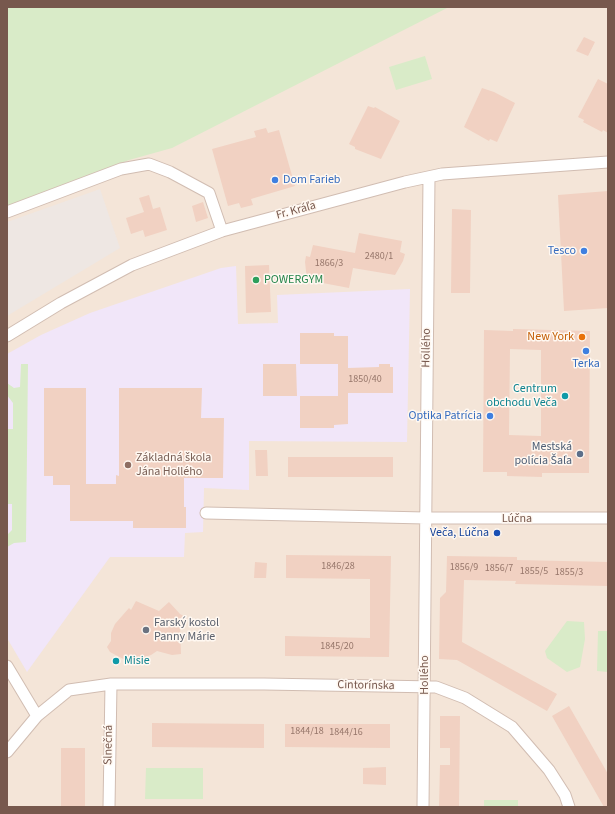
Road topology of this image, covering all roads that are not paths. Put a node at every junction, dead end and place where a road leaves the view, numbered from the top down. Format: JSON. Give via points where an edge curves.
{"nodes":[{"id":1,"x":608,"y":162,"type":"edge"},
{"id":2,"x":429,"y":177,"type":"junction"},
{"id":3,"x":7,"y":212,"type":"edge"},
{"id":4,"x":222,"y":231,"type":"junction"},
{"id":5,"x":7,"y":336,"type":"edge"},
{"id":6,"x":206,"y":513,"type":"dead end"},
{"id":7,"x":425,"y":518,"type":"junction"},
{"id":8,"x":608,"y":518,"type":"edge"},
{"id":9,"x":7,"y":666,"type":"edge"},
{"id":10,"x":111,"y":684,"type":"junction"},
{"id":11,"x":425,"y":687,"type":"junction"},
{"id":12,"x":37,"y":716,"type":"junction"},
{"id":13,"x":7,"y":752,"type":"edge"},
{"id":14,"x":109,"y":807,"type":"edge"},
{"id":15,"x":423,"y":807,"type":"edge"},
{"id":16,"x":569,"y":807,"type":"edge"}],
"edges":[{"from":1,"to":2,"type":"street","name":"Fr. Kráľa"},
{"from":2,"to":4,"type":"street","name":"Fr. Kráľa"},
{"from":2,"to":7,"type":"street","name":"Hollého"},
{"from":3,"to":4,"type":"street","via":[[121,169],[149,164],[209,193]]},
{"from":4,"to":5,"type":"street","name":"Fr. Kráľa","via":[[132,265],[61,303]]},
{"from":6,"to":7,"type":"street"},
{"from":7,"to":8,"type":"street","name":"Lúčna"},
{"from":7,"to":11,"type":"street","name":"Hollého"},
{"from":9,"to":12,"type":"street"},
{"from":10,"to":11,"type":"street","name":"Cintorínska"},
{"from":10,"to":12,"type":"street","name":"Cintorínska","via":[[69,690]]},
{"from":10,"to":14,"type":"street","name":"Slnečná"},
{"from":11,"to":15,"type":"street","name":"Hollého"},
{"from":11,"to":16,"type":"street","name":"Cintorínska","via":[[436,687],[465,698],[512,727],[549,770],[565,795]]},
{"from":12,"to":13,"type":"street","name":"Cintorínska"}]}
